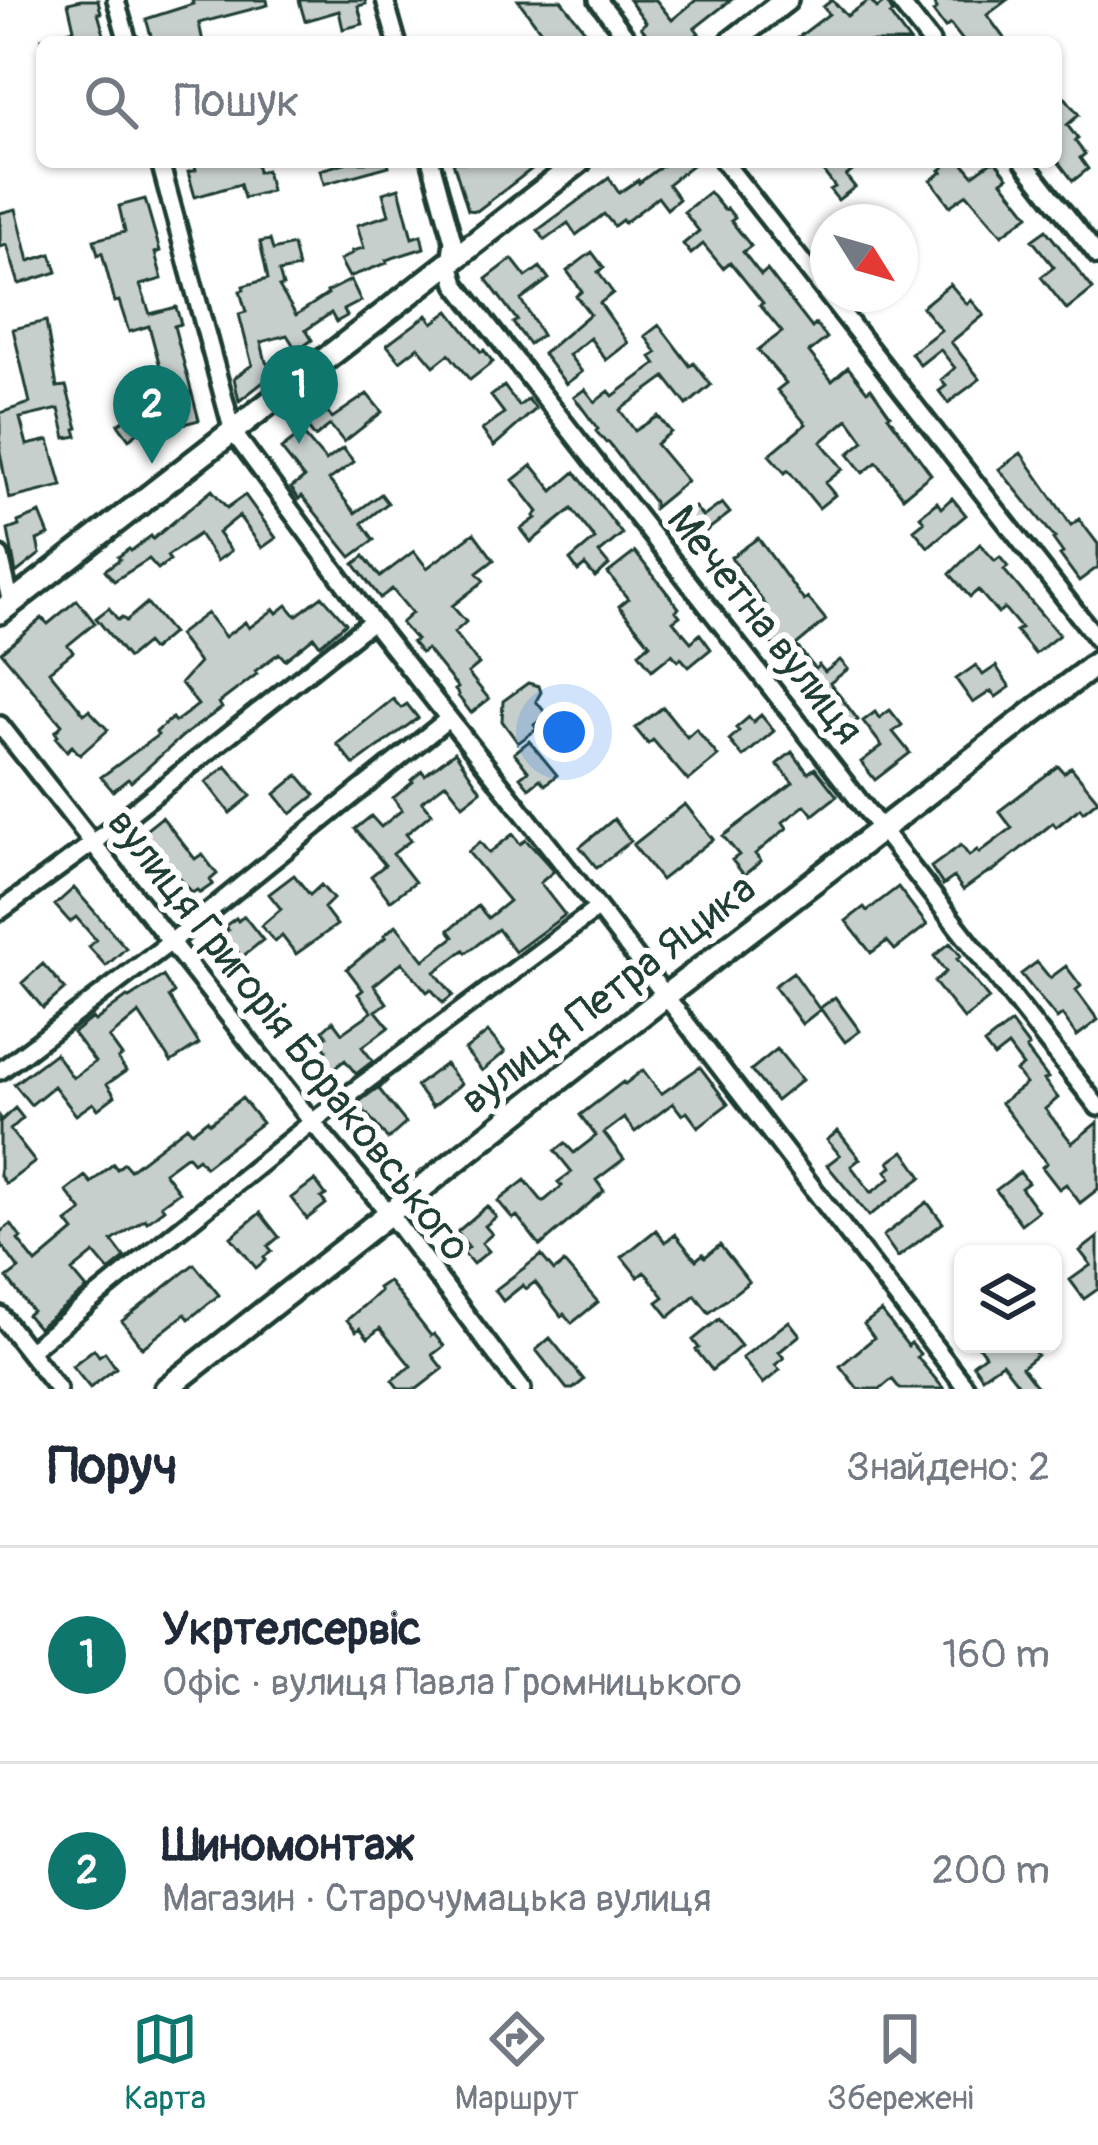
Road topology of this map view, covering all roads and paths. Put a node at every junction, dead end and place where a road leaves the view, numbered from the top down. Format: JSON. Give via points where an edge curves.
{"nodes":[{"id":1,"x":116,"y":0,"type":"edge"},
{"id":2,"x":385,"y":0,"type":"edge"},
{"id":3,"x":598,"y":0,"type":"edge"},
{"id":4,"x":786,"y":0,"type":"edge"},
{"id":5,"x":898,"y":0,"type":"edge"},
{"id":6,"x":126,"y":36,"type":"edge"},
{"id":7,"x":395,"y":36,"type":"edge"},
{"id":8,"x":626,"y":36,"type":"edge"},
{"id":9,"x":740,"y":36,"type":"edge"},
{"id":10,"x":926,"y":36,"type":"edge"},
{"id":11,"x":162,"y":168,"type":"edge"},
{"id":12,"x":433,"y":168,"type":"edge"},
{"id":13,"x":571,"y":168,"type":"edge"},
{"id":14,"x":729,"y":168,"type":"edge"},
{"id":15,"x":1029,"y":168,"type":"edge"},
{"id":16,"x":1098,"y":256,"type":"edge"},
{"id":17,"x":450,"y":263,"type":"junction"},
{"id":18,"x":233,"y":432,"type":"junction"},
{"id":19,"x":0,"y":556,"type":"edge"},
{"id":20,"x":6,"y":607,"type":"edge"},
{"id":21,"x":373,"y":621,"type":"junction"},
{"id":22,"x":1098,"y":640,"type":"edge"},
{"id":23,"x":1098,"y":662,"type":"edge"},
{"id":24,"x":448,"y":719,"type":"junction"},
{"id":25,"x":0,"y":725,"type":"edge"},
{"id":26,"x":880,"y":831,"type":"junction"},
{"id":27,"x":93,"y":843,"type":"junction"},
{"id":28,"x":598,"y":908,"type":"junction"},
{"id":29,"x":0,"y":911,"type":"edge"},
{"id":30,"x":172,"y":941,"type":"junction"},
{"id":31,"x":664,"y":998,"type":"junction"},
{"id":32,"x":0,"y":1071,"type":"edge"},
{"id":33,"x":1098,"y":1107,"type":"edge"},
{"id":34,"x":312,"y":1122,"type":"junction"},
{"id":35,"x":389,"y":1214,"type":"junction"},
{"id":36,"x":0,"y":1315,"type":"edge"},
{"id":37,"x":29,"y":1351,"type":"junction"},
{"id":38,"x":58,"y":1389,"type":"edge"},
{"id":39,"x":166,"y":1389,"type":"edge"},
{"id":40,"x":522,"y":1389,"type":"edge"},
{"id":41,"x":967,"y":1389,"type":"edge"}],
"edges":[{"from":1,"to":6,"type":"street"},
{"from":2,"to":7,"type":"street"},
{"from":3,"to":8,"type":"street"},
{"from":4,"to":9,"type":"street"},
{"from":5,"to":10,"type":"street"},
{"from":11,"to":18,"type":"street"},
{"from":12,"to":17,"type":"street","name":"Мечетна вулиця","via":[[453,241]]},
{"from":13,"to":17,"type":"street"},
{"from":14,"to":22,"type":"street"},
{"from":15,"to":16,"type":"street"},
{"from":17,"to":18,"type":"street"},
{"from":17,"to":26,"type":"street","name":"Мечетна вулиця","via":[[456,284]]},
{"from":18,"to":20,"type":"street"},
{"from":18,"to":21,"type":"street"},
{"from":19,"to":20,"type":"street"},
{"from":21,"to":24,"type":"street"},
{"from":21,"to":27,"type":"street"},
{"from":23,"to":26,"type":"street","name":"вулиця Петра Яцика"},
{"from":24,"to":28,"type":"street"},
{"from":24,"to":30,"type":"street"},
{"from":25,"to":27,"type":"street","name":"вулиця Григорія Бораковського"},
{"from":26,"to":31,"type":"street","name":"вулиця Петра Яцика"},
{"from":26,"to":33,"type":"street","name":"Мечетна вулиця"},
{"from":27,"to":29,"type":"street"},
{"from":27,"to":30,"type":"street","name":"вулиця Григорія Бораковського"},
{"from":28,"to":31,"type":"street"},
{"from":28,"to":34,"type":"street"},
{"from":30,"to":32,"type":"street"},
{"from":30,"to":34,"type":"street","name":"вулиця Григорія Бораковського"},
{"from":31,"to":35,"type":"street","name":"вулиця Петра Яцика"},
{"from":31,"to":41,"type":"street"},
{"from":34,"to":35,"type":"street","name":"вулиця Григорія Бораковського"},
{"from":34,"to":37,"type":"street"},
{"from":35,"to":39,"type":"street","name":"вулиця Петра Яцика"},
{"from":35,"to":40,"type":"street","name":"вулиця Григорія Бораковського"},
{"from":36,"to":37,"type":"street"},
{"from":37,"to":38,"type":"street"}]}
